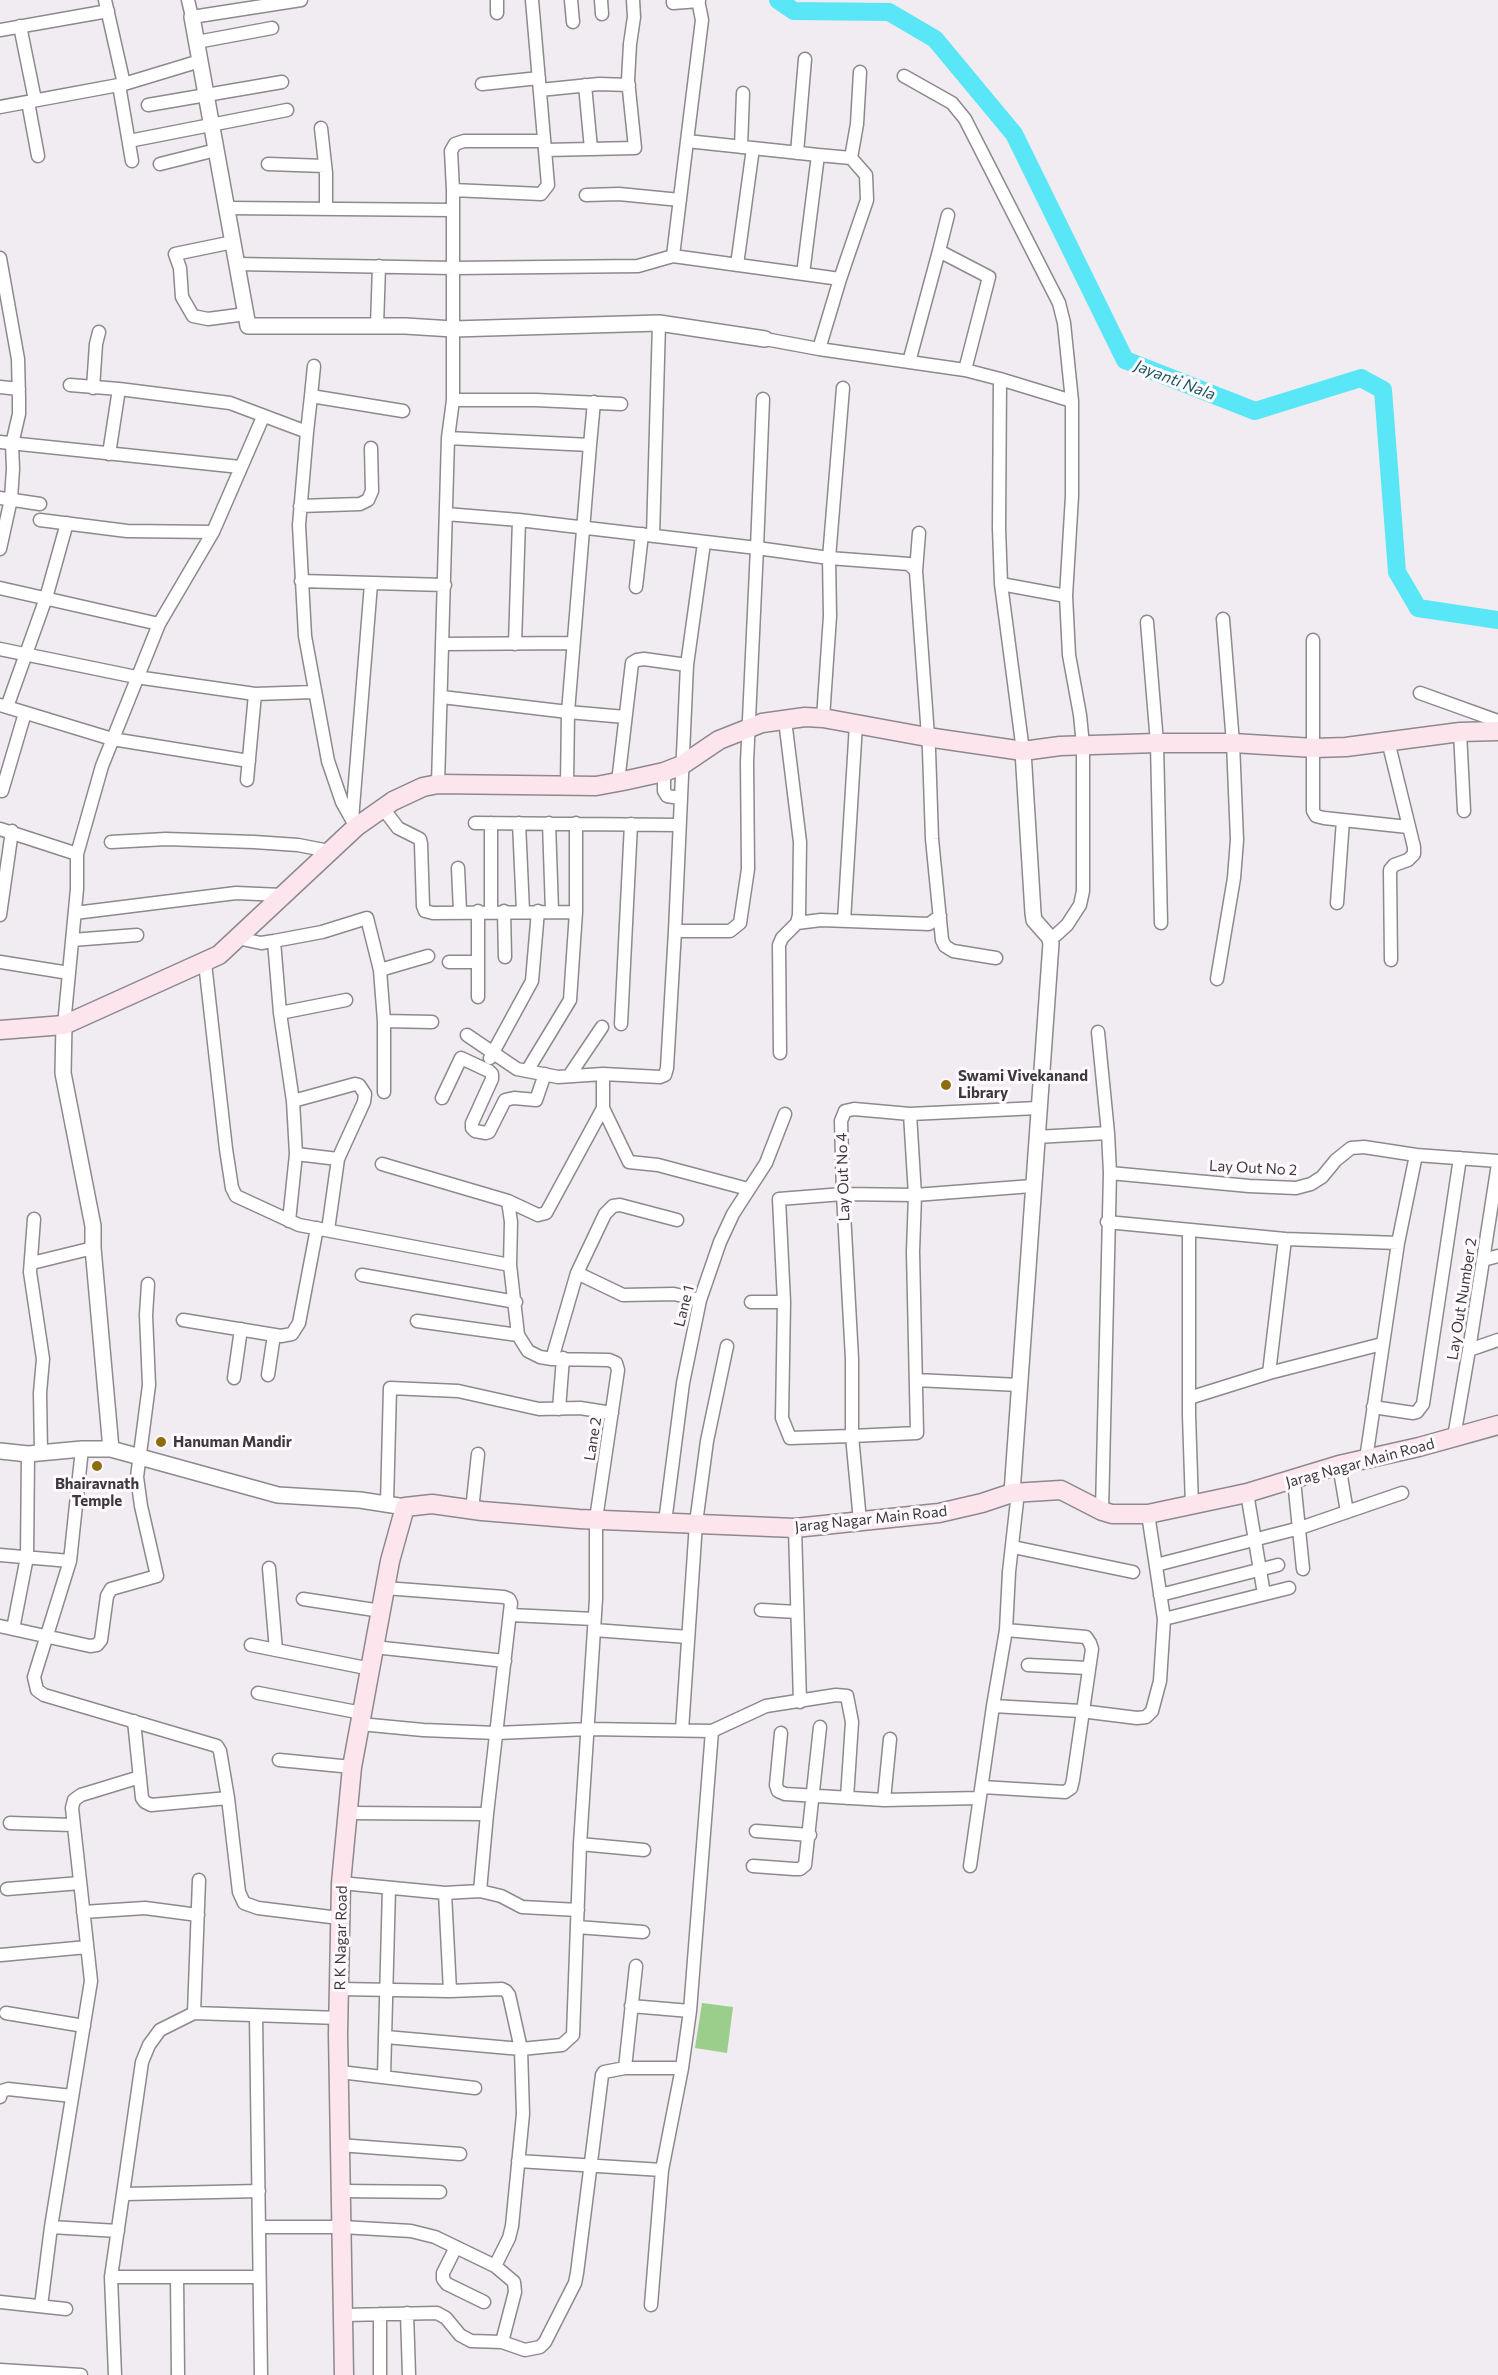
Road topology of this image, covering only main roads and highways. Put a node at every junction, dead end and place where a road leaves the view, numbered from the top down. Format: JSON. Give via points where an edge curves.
{"nodes":[{"id":1,"x":1498,"y":731,"type":"edge"},
{"id":2,"x":0,"y":1030,"type":"edge"},
{"id":3,"x":1498,"y":1425,"type":"edge"},
{"id":4,"x":396,"y":1505,"type":"joint"},
{"id":5,"x":344,"y":2375,"type":"edge"}],
"edges":[{"from":1,"to":2,"type":"main road","via":[[1346,747],[1157,743],[1023,750],[805,717],[762,723],[719,740],[682,765],[618,782],[567,786],[438,784],[423,787],[354,824],[311,871],[219,955],[205,963],[64,1025]]},
{"from":3,"to":4,"type":"main road","name":"Jarag Nagar Main Road","via":[[1247,1493],[1148,1514],[1112,1514],[1061,1490],[1015,1493],[939,1514],[795,1527]]},
{"from":4,"to":5,"type":"main road","name":"R K Nagar Road","via":[[352,1767],[341,1882],[339,2145]]}]}
